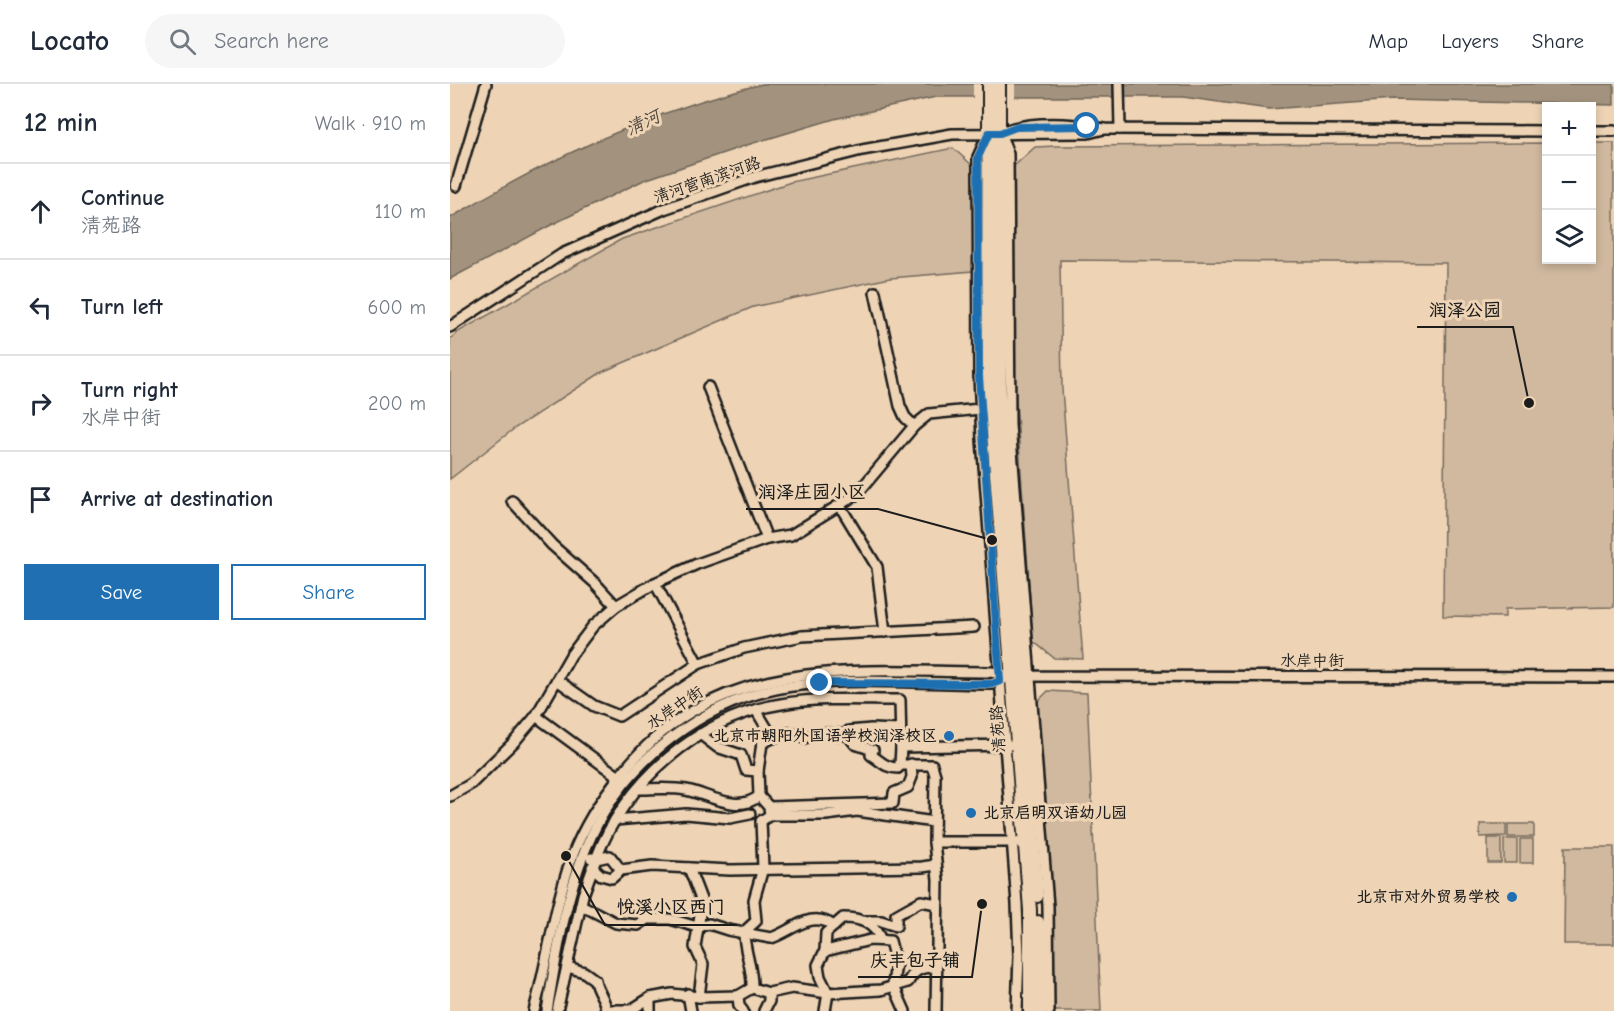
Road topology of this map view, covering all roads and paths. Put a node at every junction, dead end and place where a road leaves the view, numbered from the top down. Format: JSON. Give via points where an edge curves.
{"nodes":[{"id":1,"x":486,"y":84,"type":"edge"},
{"id":2,"x":989,"y":84,"type":"edge"},
{"id":3,"x":999,"y":84,"type":"edge"},
{"id":4,"x":1119,"y":84,"type":"edge"},
{"id":5,"x":994,"y":119,"type":"junction"},
{"id":6,"x":1120,"y":129,"type":"junction"},
{"id":7,"x":1542,"y":131,"type":"edge"},
{"id":8,"x":1596,"y":131,"type":"edge"},
{"id":9,"x":1614,"y":131,"type":"edge"},
{"id":10,"x":994,"y":133,"type":"junction"},
{"id":11,"x":456,"y":186,"type":"dead end"},
{"id":12,"x":875,"y":292,"type":"dead end"},
{"id":13,"x":450,"y":327,"type":"edge"},
{"id":14,"x":708,"y":387,"type":"dead end"},
{"id":15,"x":980,"y":409,"type":"junction"},
{"id":16,"x":914,"y":426,"type":"junction"},
{"id":17,"x":512,"y":501,"type":"dead end"},
{"id":18,"x":840,"y":506,"type":"junction"},
{"id":19,"x":767,"y":539,"type":"junction"},
{"id":20,"x":655,"y":583,"type":"junction"},
{"id":21,"x":616,"y":606,"type":"junction"},
{"id":22,"x":974,"y":627,"type":"dead end"},
{"id":23,"x":885,"y":632,"type":"junction"},
{"id":24,"x":698,"y":664,"type":"junction"},
{"id":25,"x":1012,"y":677,"type":"junction"},
{"id":26,"x":1614,"y":677,"type":"edge"},
{"id":27,"x":557,"y":680,"type":"junction"},
{"id":28,"x":756,"y":710,"type":"junction"},
{"id":29,"x":536,"y":716,"type":"junction"},
{"id":30,"x":900,"y":730,"type":"junction"},
{"id":31,"x":700,"y":734,"type":"junction"},
{"id":32,"x":771,"y":735,"type":"junction"},
{"id":33,"x":848,"y":735,"type":"junction"},
{"id":34,"x":1010,"y":745,"type":"junction"},
{"id":35,"x":901,"y":747,"type":"junction"},
{"id":36,"x":910,"y":764,"type":"junction"},
{"id":37,"x":900,"y":765,"type":"junction"},
{"id":38,"x":758,"y":771,"type":"junction"},
{"id":39,"x":619,"y":777,"type":"junction"},
{"id":40,"x":638,"y":789,"type":"junction"},
{"id":41,"x":450,"y":796,"type":"edge"},
{"id":42,"x":756,"y":799,"type":"junction"},
{"id":43,"x":769,"y":811,"type":"junction"},
{"id":44,"x":750,"y":814,"type":"junction"},
{"id":45,"x":615,"y":820,"type":"junction"},
{"id":46,"x":761,"y":821,"type":"junction"},
{"id":47,"x":934,"y":822,"type":"junction"},
{"id":48,"x":934,"y":842,"type":"junction"},
{"id":49,"x":1019,"y":842,"type":"junction"},
{"id":50,"x":583,"y":855,"type":"junction"},
{"id":51,"x":594,"y":863,"type":"junction"},
{"id":52,"x":936,"y":865,"type":"junction"},
{"id":53,"x":689,"y":868,"type":"junction"},
{"id":54,"x":763,"y":868,"type":"junction"},
{"id":55,"x":621,"y":870,"type":"junction"},
{"id":56,"x":937,"y":904,"type":"junction"},
{"id":57,"x":581,"y":905,"type":"junction"},
{"id":58,"x":866,"y":921,"type":"junction"},
{"id":59,"x":834,"y":926,"type":"junction"},
{"id":60,"x":896,"y":926,"type":"junction"},
{"id":61,"x":697,"y":927,"type":"junction"},
{"id":62,"x":744,"y":932,"type":"junction"},
{"id":63,"x":886,"y":941,"type":"junction"},
{"id":64,"x":825,"y":951,"type":"junction"},
{"id":65,"x":936,"y":967,"type":"junction"},
{"id":66,"x":568,"y":968,"type":"junction"},
{"id":67,"x":893,"y":984,"type":"junction"},
{"id":68,"x":752,"y":988,"type":"junction"},
{"id":69,"x":769,"y":993,"type":"junction"},
{"id":70,"x":828,"y":993,"type":"junction"},
{"id":71,"x":688,"y":994,"type":"junction"},
{"id":72,"x":738,"y":996,"type":"junction"},
{"id":73,"x":699,"y":997,"type":"junction"},
{"id":74,"x":650,"y":998,"type":"junction"},
{"id":75,"x":607,"y":1010,"type":"edge"},
{"id":76,"x":534,"y":1011,"type":"edge"},
{"id":77,"x":547,"y":1011,"type":"edge"},
{"id":78,"x":557,"y":1011,"type":"edge"},
{"id":79,"x":650,"y":1011,"type":"edge"},
{"id":80,"x":691,"y":1011,"type":"edge"},
{"id":81,"x":743,"y":1011,"type":"edge"},
{"id":82,"x":764,"y":1011,"type":"edge"},
{"id":83,"x":825,"y":1011,"type":"edge"},
{"id":84,"x":905,"y":1011,"type":"edge"},
{"id":85,"x":936,"y":1011,"type":"edge"},
{"id":86,"x":1017,"y":1011,"type":"edge"},
{"id":87,"x":1030,"y":1011,"type":"edge"},
{"id":88,"x":1040,"y":1011,"type":"edge"},
{"id":89,"x":1049,"y":1011,"type":"edge"}],
"edges":[{"from":1,"to":11,"type":"street"},
{"from":2,"to":5,"type":"main road","name":"清苑路"},
{"from":3,"to":5,"type":"main road","name":"清苑路"},
{"from":4,"to":6,"type":"street"},
{"from":5,"to":10,"type":"main road","name":"清苑路"},
{"from":6,"to":7,"type":"street"},
{"from":6,"to":10,"type":"street"},
{"from":8,"to":9,"type":"street"},
{"from":10,"to":13,"type":"street","name":"清河营南滨河路","via":[[951,135],[862,150],[755,177],[664,209],[562,254]]},
{"from":10,"to":15,"type":"street","via":[[978,157]]},
{"from":10,"to":25,"type":"main road","name":"清苑路","via":[[999,387]]},
{"from":12,"to":16,"type":"street","via":[[900,406],[904,417]]},
{"from":14,"to":19,"type":"street"},
{"from":15,"to":16,"type":"street","via":[[930,414]]},
{"from":15,"to":25,"type":"street"},
{"from":16,"to":18,"type":"street","via":[[857,494]]},
{"from":17,"to":21,"type":"street"},
{"from":18,"to":19,"type":"street","via":[[791,535]]},
{"from":18,"to":23,"type":"street","via":[[877,567]]},
{"from":19,"to":20,"type":"street"},
{"from":20,"to":21,"type":"street"},
{"from":20,"to":24,"type":"street"},
{"from":21,"to":27,"type":"street","via":[[593,626]]},
{"from":22,"to":23,"type":"street"},
{"from":23,"to":24,"type":"street","via":[[802,636],[744,648]]},
{"from":24,"to":27,"type":"street","via":[[619,716],[594,706]]},
{"from":25,"to":26,"type":"street","name":"水岸中街"},
{"from":25,"to":34,"type":"main road","name":"清苑路"},
{"from":25,"to":39,"type":"street","name":"水岸中街","via":[[817,673],[762,682],[716,698],[680,719],[641,750]]},
{"from":25,"to":50,"type":"street","name":"水岸中街","via":[[992,684],[830,682],[742,698],[683,729],[649,756],[609,804]]},
{"from":25,"to":88,"type":"main road","name":"清苑路","via":[[1038,905]]},
{"from":25,"to":89,"type":"street","via":[[1048,906]]},
{"from":27,"to":29,"type":"street"},
{"from":28,"to":30,"type":"street","via":[[823,699],[900,700]]},
{"from":28,"to":31,"type":"street"},
{"from":28,"to":32,"type":"street"},
{"from":29,"to":39,"type":"street"},
{"from":29,"to":41,"type":"street","via":[[471,784]]},
{"from":30,"to":33,"type":"street","via":[[849,731]]},
{"from":30,"to":35,"type":"street"},
{"from":31,"to":38,"type":"street","via":[[717,747],[741,755],[746,770]]},
{"from":31,"to":40,"type":"street","via":[[661,764]]},
{"from":32,"to":33,"type":"street"},
{"from":32,"to":38,"type":"street","via":[[762,742]]},
{"from":33,"to":37,"type":"street","via":[[855,744],[873,750],[871,754],[883,765]]},
{"from":34,"to":35,"type":"street"},
{"from":34,"to":49,"type":"main road","name":"清苑路"},
{"from":35,"to":37,"type":"street"},
{"from":36,"to":37,"type":"street"},
{"from":36,"to":43,"type":"street","via":[[912,777],[908,787],[894,793],[893,803]]},
{"from":36,"to":47,"type":"street","via":[[932,765]]},
{"from":38,"to":42,"type":"street"},
{"from":39,"to":76,"type":"street","name":"水岸中街","via":[[598,803],[572,858]]},
{"from":40,"to":42,"type":"street","via":[[688,790],[741,804]]},
{"from":40,"to":45,"type":"street"},
{"from":42,"to":43,"type":"street"},
{"from":42,"to":44,"type":"street"},
{"from":43,"to":46,"type":"street"},
{"from":43,"to":47,"type":"street","via":[[826,815],[857,811]]},
{"from":44,"to":45,"type":"street","via":[[730,818],[686,814]]},
{"from":44,"to":46,"type":"street"},
{"from":45,"to":51,"type":"street"},
{"from":46,"to":54,"type":"street"},
{"from":47,"to":48,"type":"street"},
{"from":48,"to":49,"type":"street"},
{"from":48,"to":52,"type":"street"},
{"from":49,"to":86,"type":"street"},
{"from":49,"to":87,"type":"main road","name":"清苑路","via":[[1030,910]]},
{"from":50,"to":51,"type":"street"},
{"from":50,"to":77,"type":"street","name":"水岸中街"},
{"from":51,"to":55,"type":"street","via":[[610,856]]},
{"from":51,"to":55,"type":"street","via":[[601,875],[612,878]]},
{"from":51,"to":57,"type":"street"},
{"from":52,"to":54,"type":"street"},
{"from":52,"to":56,"type":"street"},
{"from":53,"to":54,"type":"street"},
{"from":53,"to":55,"type":"street","via":[[652,866]]},
{"from":53,"to":61,"type":"street","via":[[702,902]]},
{"from":54,"to":62,"type":"street","via":[[754,900],[756,921]]},
{"from":56,"to":60,"type":"street","via":[[915,904],[896,915]]},
{"from":56,"to":65,"type":"street"},
{"from":57,"to":61,"type":"street","via":[[616,924],[638,925],[648,919],[670,919]]},
{"from":57,"to":66,"type":"street"},
{"from":58,"to":59,"type":"street","via":[[843,918]]},
{"from":58,"to":60,"type":"street"},
{"from":58,"to":63,"type":"street"},
{"from":59,"to":62,"type":"street","via":[[827,921],[811,920],[771,938]]},
{"from":59,"to":64,"type":"street","via":[[826,933]]},
{"from":60,"to":63,"type":"street","via":[[897,936]]},
{"from":61,"to":62,"type":"street","via":[[709,924]]},
{"from":61,"to":73,"type":"street","via":[[695,947],[703,964]]},
{"from":62,"to":68,"type":"street","via":[[744,950],[753,972]]},
{"from":63,"to":64,"type":"street","via":[[870,940]]},
{"from":63,"to":67,"type":"street","via":[[896,964]]},
{"from":64,"to":70,"type":"street","via":[[818,965]]},
{"from":65,"to":67,"type":"street","via":[[922,967],[914,971],[908,982]]},
{"from":65,"to":85,"type":"street"},
{"from":66,"to":75,"type":"street","via":[[595,980]]},
{"from":66,"to":78,"type":"street"},
{"from":67,"to":70,"type":"street","via":[[880,990]]},
{"from":67,"to":84,"type":"street"},
{"from":68,"to":69,"type":"street"},
{"from":68,"to":72,"type":"street"},
{"from":69,"to":70,"type":"street","via":[[792,988]]},
{"from":69,"to":82,"type":"street"},
{"from":70,"to":83,"type":"street"},
{"from":71,"to":73,"type":"street"},
{"from":71,"to":74,"type":"street"},
{"from":71,"to":80,"type":"street"},
{"from":72,"to":73,"type":"street"},
{"from":72,"to":81,"type":"street"},
{"from":74,"to":75,"type":"street","via":[[631,1010]]},
{"from":74,"to":79,"type":"street"}]}
